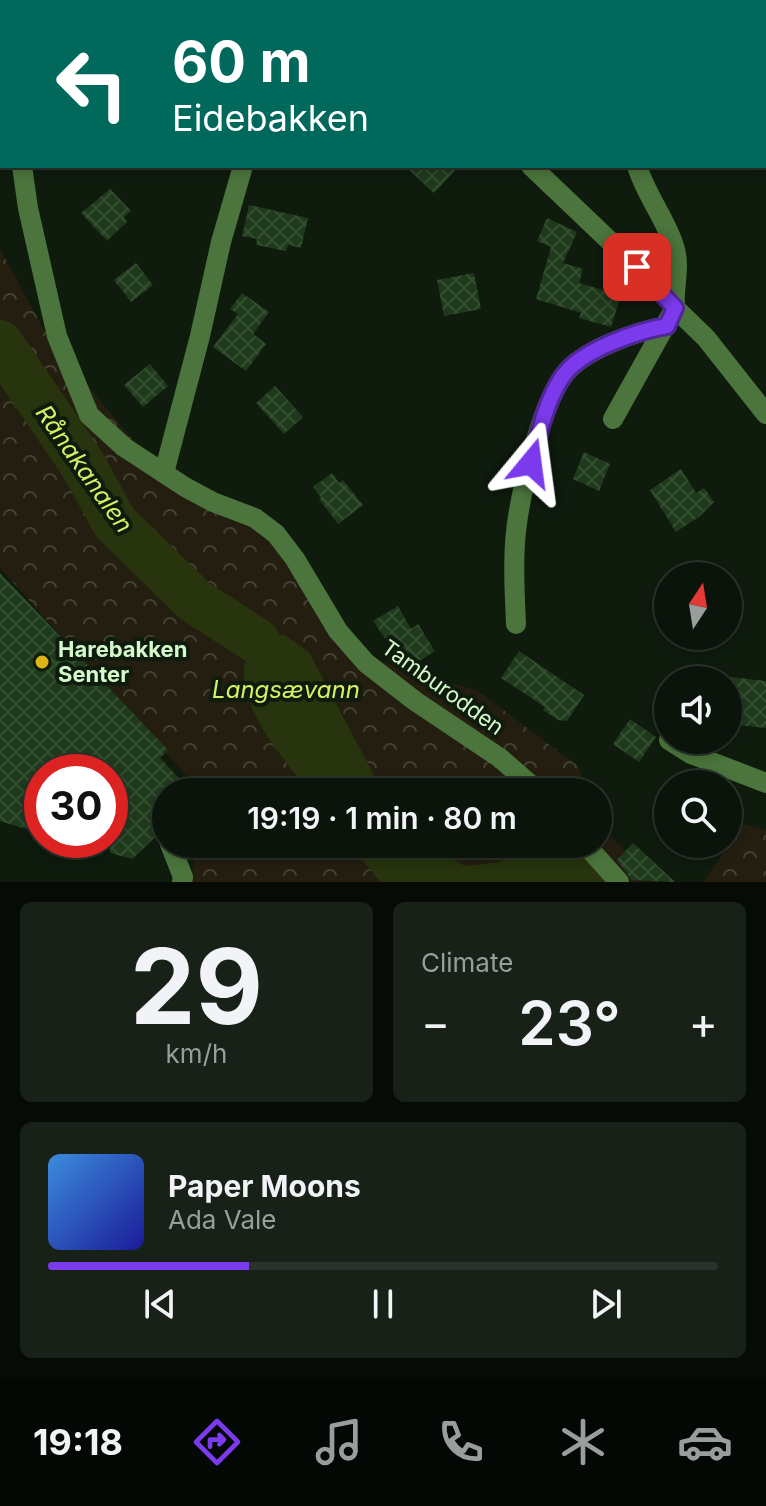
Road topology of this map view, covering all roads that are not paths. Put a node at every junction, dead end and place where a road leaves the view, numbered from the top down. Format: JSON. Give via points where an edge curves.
{"nodes":[{"id":1,"x":22,"y":168,"type":"edge"},
{"id":2,"x":242,"y":168,"type":"edge"},
{"id":3,"x":533,"y":168,"type":"edge"},
{"id":4,"x":638,"y":168,"type":"edge"},
{"id":5,"x":671,"y":317,"type":"junction"},
{"id":6,"x":766,"y":414,"type":"edge"},
{"id":7,"x":613,"y":419,"type":"dead end"},
{"id":8,"x":164,"y":473,"type":"junction"},
{"id":9,"x":516,"y":624,"type":"dead end"},
{"id":10,"x":691,"y":754,"type":"edge"},
{"id":11,"x":523,"y":778,"type":"edge"},
{"id":12,"x":766,"y":783,"type":"edge"},
{"id":13,"x":174,"y":858,"type":"edge"},
{"id":14,"x":598,"y":858,"type":"edge"},
{"id":15,"x":182,"y":882,"type":"edge"},
{"id":16,"x":619,"y":882,"type":"edge"}],
"edges":[{"from":1,"to":8,"type":"street","name":"Tamburodden","via":[[57,336],[89,415]]},
{"from":2,"to":8,"type":"street"},
{"from":3,"to":5,"type":"street","via":[[658,287]]},
{"from":4,"to":5,"type":"street","via":[[675,247]]},
{"from":5,"to":6,"type":"street","via":[[706,338]]},
{"from":5,"to":7,"type":"street"},
{"from":5,"to":9,"type":"street","via":[[578,360],[554,392],[518,516]]},
{"from":8,"to":11,"type":"street","name":"Tamburodden","via":[[213,502],[255,518],[276,534],[338,631],[366,663]]},
{"from":10,"to":12,"type":"street"},
{"from":13,"to":15,"type":"street"},
{"from":14,"to":16,"type":"street"}]}
